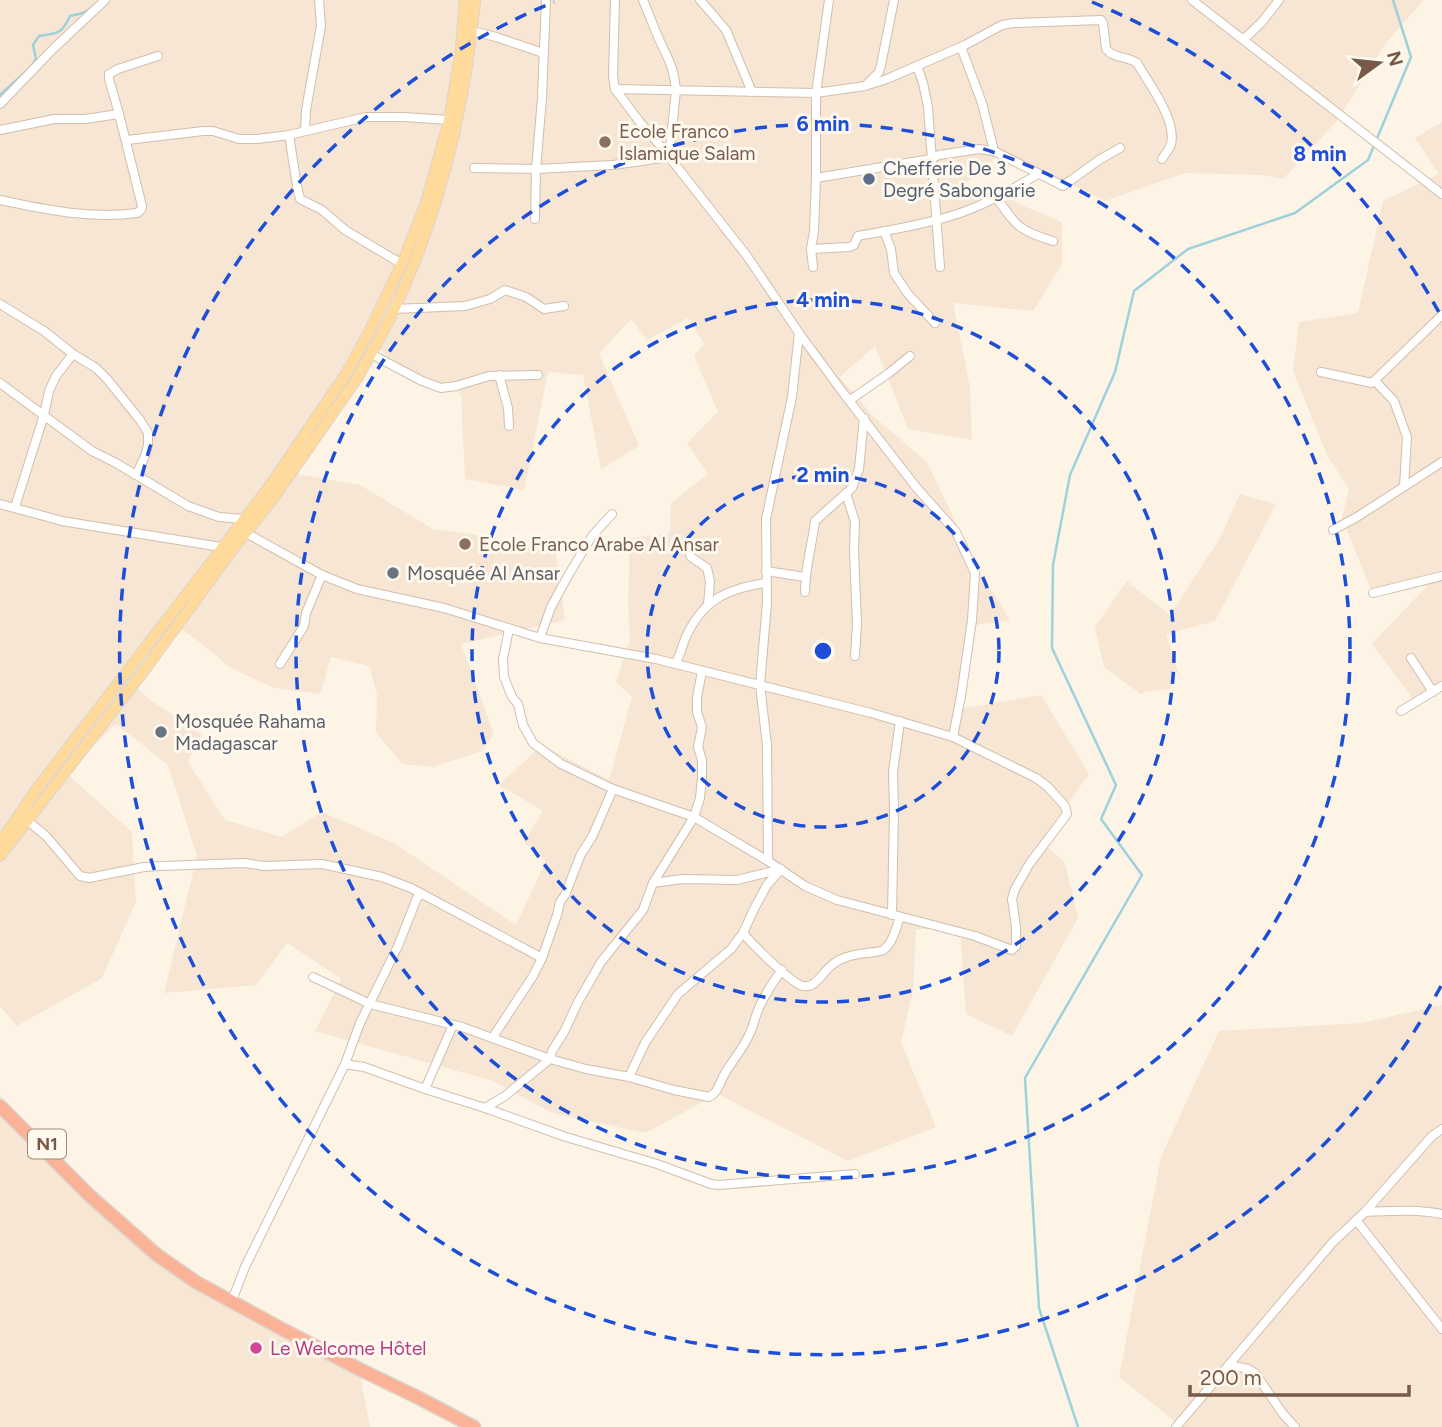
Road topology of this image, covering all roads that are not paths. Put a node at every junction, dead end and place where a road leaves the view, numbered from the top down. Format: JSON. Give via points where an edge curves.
{"nodes":[{"id":1,"x":105,"y":0,"type":"edge"},
{"id":2,"x":319,"y":0,"type":"edge"},
{"id":3,"x":465,"y":0,"type":"edge"},
{"id":4,"x":475,"y":0,"type":"edge"},
{"id":5,"x":547,"y":0,"type":"edge"},
{"id":6,"x":615,"y":0,"type":"edge"},
{"id":7,"x":643,"y":0,"type":"edge"},
{"id":8,"x":702,"y":0,"type":"edge"},
{"id":9,"x":829,"y":0,"type":"edge"},
{"id":10,"x":894,"y":0,"type":"edge"},
{"id":11,"x":1192,"y":0,"type":"edge"},
{"id":12,"x":1279,"y":0,"type":"edge"},
{"id":13,"x":472,"y":32,"type":"junction"},
{"id":14,"x":1244,"y":39,"type":"junction"},
{"id":15,"x":961,"y":47,"type":"junction"},
{"id":16,"x":543,"y":53,"type":"junction"},
{"id":17,"x":158,"y":56,"type":"dead end"},
{"id":18,"x":917,"y":66,"type":"junction"},
{"id":19,"x":879,"y":72,"type":"junction"},
{"id":20,"x":887,"y":79,"type":"junction"},
{"id":21,"x":865,"y":86,"type":"junction"},
{"id":22,"x":615,"y":89,"type":"junction"},
{"id":23,"x":676,"y":91,"type":"junction"},
{"id":24,"x":752,"y":92,"type":"junction"},
{"id":25,"x":816,"y":93,"type":"junction"},
{"id":26,"x":0,"y":104,"type":"edge"},
{"id":27,"x":119,"y":114,"type":"junction"},
{"id":28,"x":449,"y":120,"type":"junction"},
{"id":29,"x":0,"y":130,"type":"edge"},
{"id":30,"x":305,"y":131,"type":"junction"},
{"id":31,"x":289,"y":135,"type":"junction"},
{"id":32,"x":127,"y":140,"type":"junction"},
{"id":33,"x":1120,"y":148,"type":"dead end"},
{"id":34,"x":994,"y":151,"type":"junction"},
{"id":35,"x":669,"y":157,"type":"junction"},
{"id":36,"x":931,"y":159,"type":"junction"},
{"id":37,"x":1162,"y":159,"type":"dead end"},
{"id":38,"x":474,"y":168,"type":"dead end"},
{"id":39,"x":536,"y":169,"type":"junction"},
{"id":40,"x":1038,"y":174,"type":"junction"},
{"id":41,"x":816,"y":178,"type":"junction"},
{"id":42,"x":1442,"y":194,"type":"edge"},
{"id":43,"x":996,"y":197,"type":"junction"},
{"id":44,"x":0,"y":200,"type":"edge"},
{"id":45,"x":535,"y":219,"type":"dead end"},
{"id":46,"x":936,"y":220,"type":"junction"},
{"id":47,"x":884,"y":231,"type":"junction"},
{"id":48,"x":1053,"y":241,"type":"dead end"},
{"id":49,"x":811,"y":249,"type":"junction"},
{"id":50,"x":402,"y":264,"type":"junction"},
{"id":51,"x":813,"y":267,"type":"dead end"},
{"id":52,"x":940,"y":267,"type":"dead end"},
{"id":53,"x":0,"y":304,"type":"edge"},
{"id":54,"x":564,"y":306,"type":"dead end"},
{"id":55,"x":394,"y":309,"type":"junction"},
{"id":56,"x":1442,"y":315,"type":"edge"},
{"id":57,"x":935,"y":323,"type":"dead end"},
{"id":58,"x":799,"y":333,"type":"junction"},
{"id":59,"x":73,"y":354,"type":"junction"},
{"id":60,"x":371,"y":354,"type":"junction"},
{"id":61,"x":910,"y":356,"type":"dead end"},
{"id":62,"x":1321,"y":372,"type":"dead end"},
{"id":63,"x":499,"y":375,"type":"junction"},
{"id":64,"x":538,"y":375,"type":"dead end"},
{"id":65,"x":1375,"y":381,"type":"junction"},
{"id":66,"x":0,"y":383,"type":"edge"},
{"id":67,"x":850,"y":400,"type":"junction"},
{"id":68,"x":44,"y":415,"type":"junction"},
{"id":69,"x":864,"y":418,"type":"junction"},
{"id":70,"x":509,"y":426,"type":"dead end"},
{"id":71,"x":1442,"y":462,"type":"edge"},
{"id":72,"x":136,"y":475,"type":"junction"},
{"id":73,"x":1404,"y":486,"type":"junction"},
{"id":74,"x":846,"y":493,"type":"junction"},
{"id":75,"x":0,"y":504,"type":"edge"},
{"id":76,"x":15,"y":508,"type":"junction"},
{"id":77,"x":612,"y":514,"type":"dead end"},
{"id":78,"x":244,"y":519,"type":"junction"},
{"id":79,"x":1332,"y":530,"type":"dead end"},
{"id":80,"x":246,"y":533,"type":"junction"},
{"id":81,"x":686,"y":544,"type":"dead end"},
{"id":82,"x":221,"y":547,"type":"junction"},
{"id":83,"x":233,"y":549,"type":"junction"},
{"id":84,"x":766,"y":572,"type":"junction"},
{"id":85,"x":322,"y":575,"type":"junction"},
{"id":86,"x":1442,"y":576,"type":"edge"},
{"id":87,"x":805,"y":577,"type":"junction"},
{"id":88,"x":766,"y":583,"type":"junction"},
{"id":89,"x":805,"y":592,"type":"dead end"},
{"id":90,"x":1373,"y":593,"type":"dead end"},
{"id":91,"x":708,"y":605,"type":"junction"},
{"id":92,"x":509,"y":629,"type":"junction"},
{"id":93,"x":540,"y":638,"type":"junction"},
{"id":94,"x":855,"y":656,"type":"dead end"},
{"id":95,"x":1411,"y":658,"type":"dead end"},
{"id":96,"x":280,"y":664,"type":"dead end"},
{"id":97,"x":675,"y":664,"type":"junction"},
{"id":98,"x":702,"y":671,"type":"junction"},
{"id":99,"x":760,"y":685,"type":"junction"},
{"id":100,"x":1442,"y":686,"type":"edge"},
{"id":101,"x":1433,"y":692,"type":"junction"},
{"id":102,"x":1401,"y":711,"type":"dead end"},
{"id":103,"x":900,"y":721,"type":"junction"},
{"id":104,"x":953,"y":737,"type":"junction"},
{"id":105,"x":613,"y":789,"type":"junction"},
{"id":106,"x":694,"y":817,"type":"junction"},
{"id":107,"x":27,"y":820,"type":"junction"},
{"id":108,"x":0,"y":843,"type":"edge"},
{"id":109,"x":0,"y":856,"type":"edge"},
{"id":110,"x":768,"y":861,"type":"junction"},
{"id":111,"x":781,"y":869,"type":"junction"},
{"id":112,"x":653,"y":883,"type":"junction"},
{"id":113,"x":422,"y":894,"type":"junction"},
{"id":114,"x":896,"y":916,"type":"junction"},
{"id":115,"x":743,"y":933,"type":"junction"},
{"id":116,"x":542,"y":958,"type":"junction"},
{"id":117,"x":782,"y":970,"type":"junction"},
{"id":118,"x":313,"y":977,"type":"dead end"},
{"id":119,"x":370,"y":1004,"type":"junction"},
{"id":120,"x":453,"y":1025,"type":"junction"},
{"id":121,"x":493,"y":1037,"type":"junction"},
{"id":122,"x":550,"y":1059,"type":"junction"},
{"id":123,"x":345,"y":1065,"type":"junction"},
{"id":124,"x":629,"y":1077,"type":"junction"},
{"id":125,"x":425,"y":1089,"type":"junction"},
{"id":126,"x":0,"y":1095,"type":"edge"},
{"id":127,"x":0,"y":1106,"type":"edge"},
{"id":128,"x":485,"y":1108,"type":"junction"},
{"id":129,"x":1442,"y":1129,"type":"edge"},
{"id":130,"x":855,"y":1174,"type":"dead end"},
{"id":131,"x":90,"y":1196,"type":"junction"},
{"id":132,"x":1365,"y":1212,"type":"junction"},
{"id":133,"x":1442,"y":1214,"type":"edge"},
{"id":134,"x":1356,"y":1220,"type":"junction"},
{"id":135,"x":231,"y":1303,"type":"junction"},
{"id":136,"x":1442,"y":1329,"type":"edge"},
{"id":137,"x":1229,"y":1365,"type":"junction"},
{"id":138,"x":474,"y":1427,"type":"edge"},
{"id":139,"x":1176,"y":1427,"type":"edge"},
{"id":140,"x":1295,"y":1427,"type":"edge"}],
"edges":[{"from":1,"to":26,"type":"street"},
{"from":2,"to":30,"type":"street","via":[[321,26]]},
{"from":3,"to":28,"type":"main road"},
{"from":4,"to":13,"type":"main road"},
{"from":5,"to":16,"type":"street"},
{"from":6,"to":22,"type":"street"},
{"from":7,"to":23,"type":"street","via":[[672,63]]},
{"from":8,"to":24,"type":"street","via":[[726,30]]},
{"from":9,"to":25,"type":"street"},
{"from":10,"to":19,"type":"street"},
{"from":11,"to":14,"type":"street"},
{"from":12,"to":14,"type":"street"},
{"from":13,"to":16,"type":"street"},
{"from":13,"to":55,"type":"main road","via":[[442,184]]},
{"from":14,"to":42,"type":"street"},
{"from":15,"to":18,"type":"street"},
{"from":15,"to":34,"type":"street"},
{"from":15,"to":37,"type":"street","via":[[1002,25],[1101,20],[1106,49],[1137,63],[1166,113],[1171,144]]},
{"from":16,"to":39,"type":"street"},
{"from":17,"to":27,"type":"street","via":[[109,74]]},
{"from":18,"to":20,"type":"street"},
{"from":18,"to":36,"type":"street","via":[[928,107]]},
{"from":19,"to":20,"type":"street"},
{"from":19,"to":21,"type":"street"},
{"from":20,"to":21,"type":"street"},
{"from":21,"to":25,"type":"street"},
{"from":22,"to":23,"type":"street"},
{"from":22,"to":35,"type":"street"},
{"from":23,"to":24,"type":"street"},
{"from":23,"to":35,"type":"street"},
{"from":24,"to":25,"type":"street"},
{"from":25,"to":41,"type":"street"},
{"from":27,"to":29,"type":"street","via":[[46,120]]},
{"from":27,"to":32,"type":"street"},
{"from":28,"to":30,"type":"street","via":[[366,117]]},
{"from":28,"to":50,"type":"main road","via":[[426,203]]},
{"from":30,"to":31,"type":"street"},
{"from":31,"to":32,"type":"street","via":[[239,139],[202,131]]},
{"from":31,"to":50,"type":"street","via":[[300,199]]},
{"from":32,"to":44,"type":"street","via":[[142,206],[137,213],[92,216]]},
{"from":33,"to":40,"type":"street","via":[[1066,186]]},
{"from":34,"to":36,"type":"street","via":[[979,149]]},
{"from":34,"to":40,"type":"street"},
{"from":35,"to":39,"type":"street"},
{"from":35,"to":58,"type":"street","via":[[747,256]]},
{"from":36,"to":41,"type":"street"},
{"from":36,"to":46,"type":"street"},
{"from":38,"to":39,"type":"street"},
{"from":39,"to":45,"type":"street"},
{"from":40,"to":43,"type":"street"},
{"from":41,"to":49,"type":"street"},
{"from":43,"to":46,"type":"street"},
{"from":43,"to":48,"type":"street","via":[[1013,222],[1030,234]]},
{"from":46,"to":47,"type":"street"},
{"from":46,"to":52,"type":"street"},
{"from":47,"to":49,"type":"street","via":[[858,236],[849,247]]},
{"from":47,"to":57,"type":"street","via":[[894,273]]},
{"from":49,"to":51,"type":"street"},
{"from":50,"to":78,"type":"main road","via":[[346,374]]},
{"from":53,"to":59,"type":"street"},
{"from":54,"to":55,"type":"street","via":[[544,309],[505,290],[465,306]]},
{"from":55,"to":60,"type":"main road"},
{"from":56,"to":65,"type":"street"},
{"from":58,"to":67,"type":"street"},
{"from":58,"to":84,"type":"street","via":[[792,397],[766,519]]},
{"from":59,"to":68,"type":"street","via":[[52,383]]},
{"from":59,"to":72,"type":"street","via":[[107,379],[148,433]]},
{"from":60,"to":63,"type":"street","via":[[440,387]]},
{"from":60,"to":80,"type":"main road"},
{"from":61,"to":67,"type":"street"},
{"from":62,"to":65,"type":"street"},
{"from":63,"to":64,"type":"street"},
{"from":63,"to":70,"type":"street"},
{"from":65,"to":73,"type":"street","via":[[1394,401],[1407,437]]},
{"from":66,"to":68,"type":"street"},
{"from":67,"to":69,"type":"street"},
{"from":68,"to":72,"type":"street","via":[[92,451]]},
{"from":68,"to":76,"type":"street"},
{"from":69,"to":74,"type":"street","via":[[859,469]]},
{"from":69,"to":104,"type":"street","via":[[956,532],[975,573]]},
{"from":71,"to":73,"type":"street"},
{"from":72,"to":78,"type":"street","via":[[188,506],[219,517]]},
{"from":73,"to":79,"type":"street"},
{"from":74,"to":87,"type":"street","via":[[815,521]]},
{"from":74,"to":94,"type":"street","via":[[855,522]]},
{"from":75,"to":76,"type":"street"},
{"from":76,"to":82,"type":"street","via":[[62,521]]},
{"from":77,"to":93,"type":"street","via":[[586,545],[551,607]]},
{"from":78,"to":82,"type":"main road"},
{"from":80,"to":83,"type":"main road"},
{"from":80,"to":85,"type":"street"},
{"from":81,"to":91,"type":"street","via":[[691,557],[707,568]]},
{"from":82,"to":83,"type":"street"},
{"from":82,"to":108,"type":"main road"},
{"from":83,"to":107,"type":"main road"},
{"from":84,"to":87,"type":"street"},
{"from":84,"to":88,"type":"street"},
{"from":85,"to":92,"type":"street","via":[[357,589],[444,608]]},
{"from":85,"to":96,"type":"street","via":[[304,626]]},
{"from":86,"to":90,"type":"street"},
{"from":87,"to":89,"type":"street"},
{"from":88,"to":91,"type":"street","via":[[729,592]]},
{"from":88,"to":99,"type":"street"},
{"from":91,"to":97,"type":"street"},
{"from":92,"to":93,"type":"street"},
{"from":92,"to":105,"type":"street","via":[[504,677],[533,743],[561,764]]},
{"from":93,"to":97,"type":"street"},
{"from":95,"to":101,"type":"street"},
{"from":97,"to":98,"type":"street"},
{"from":98,"to":99,"type":"street"},
{"from":98,"to":106,"type":"street","via":[[697,698],[702,778]]},
{"from":99,"to":103,"type":"street"},
{"from":99,"to":110,"type":"street","via":[[768,745]]},
{"from":100,"to":101,"type":"street"},
{"from":101,"to":102,"type":"street"},
{"from":103,"to":104,"type":"street"},
{"from":103,"to":114,"type":"street","via":[[893,772]]},
{"from":104,"to":114,"type":"street","via":[[1036,778],[1065,806],[1067,814],[1015,889],[1014,949]]},
{"from":105,"to":106,"type":"street"},
{"from":105,"to":116,"type":"street","via":[[560,902]]},
{"from":106,"to":110,"type":"street"},
{"from":106,"to":112,"type":"street"},
{"from":107,"to":109,"type":"main road"},
{"from":107,"to":113,"type":"street","via":[[80,876],[89,878],[144,867],[322,864],[382,877]]},
{"from":110,"to":111,"type":"street"},
{"from":111,"to":112,"type":"street","via":[[737,880]]},
{"from":111,"to":114,"type":"street","via":[[837,900]]},
{"from":111,"to":115,"type":"street","via":[[767,885]]},
{"from":112,"to":122,"type":"street","via":[[643,910],[601,962]]},
{"from":113,"to":116,"type":"street"},
{"from":113,"to":119,"type":"street"},
{"from":114,"to":117,"type":"street","via":[[889,944],[882,951],[832,964],[808,986],[794,982]]},
{"from":115,"to":117,"type":"street"},
{"from":115,"to":124,"type":"street","via":[[678,994]]},
{"from":116,"to":121,"type":"street"},
{"from":117,"to":124,"type":"street","via":[[713,1096]]},
{"from":118,"to":119,"type":"street"},
{"from":119,"to":120,"type":"street"},
{"from":119,"to":123,"type":"street"},
{"from":120,"to":121,"type":"street"},
{"from":120,"to":125,"type":"street"},
{"from":121,"to":122,"type":"street"},
{"from":122,"to":124,"type":"street"},
{"from":122,"to":128,"type":"street"},
{"from":123,"to":125,"type":"street","via":[[364,1067]]},
{"from":123,"to":135,"type":"street","via":[[244,1267]]},
{"from":125,"to":128,"type":"street"},
{"from":126,"to":131,"type":"highway","number":"N1","via":[[72,1170]]},
{"from":127,"to":131,"type":"highway","number":"N1"},
{"from":128,"to":130,"type":"street","via":[[711,1184]]},
{"from":129,"to":132,"type":"street"},
{"from":131,"to":135,"type":"highway","number":"N1","via":[[157,1255]]},
{"from":132,"to":133,"type":"street"},
{"from":132,"to":134,"type":"street"},
{"from":134,"to":136,"type":"street"},
{"from":134,"to":137,"type":"street"},
{"from":135,"to":138,"type":"highway","number":"N1"},
{"from":137,"to":139,"type":"street"},
{"from":137,"to":140,"type":"street","via":[[1255,1373]]}]}
